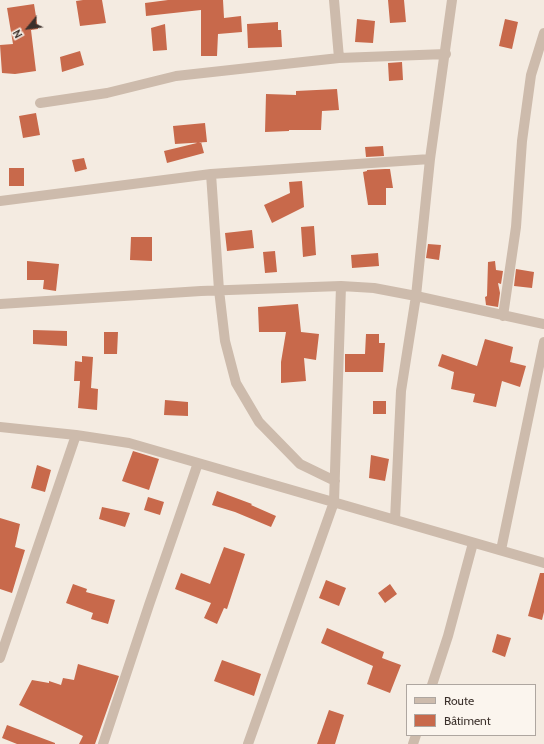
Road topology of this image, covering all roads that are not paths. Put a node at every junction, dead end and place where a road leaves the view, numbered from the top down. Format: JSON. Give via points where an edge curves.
{"nodes":[{"id":1,"x":334,"y":0,"type":"edge"},
{"id":2,"x":452,"y":0,"type":"edge"},
{"id":3,"x":544,"y":33,"type":"edge"},
{"id":4,"x":446,"y":54,"type":"junction"},
{"id":5,"x":339,"y":58,"type":"junction"},
{"id":6,"x":40,"y":103,"type":"dead end"},
{"id":7,"x":430,"y":159,"type":"junction"},
{"id":8,"x":211,"y":174,"type":"junction"},
{"id":9,"x":0,"y":202,"type":"edge"},
{"id":10,"x":341,"y":286,"type":"junction"},
{"id":11,"x":219,"y":290,"type":"junction"},
{"id":12,"x":416,"y":296,"type":"junction"},
{"id":13,"x":0,"y":304,"type":"edge"},
{"id":14,"x":503,"y":316,"type":"junction"},
{"id":15,"x":544,"y":324,"type":"edge"},
{"id":16,"x":544,"y":342,"type":"edge"},
{"id":17,"x":0,"y":427,"type":"edge"},
{"id":18,"x":76,"y":435,"type":"junction"},
{"id":19,"x":198,"y":463,"type":"junction"},
{"id":20,"x":335,"y":481,"type":"junction"},
{"id":21,"x":334,"y":502,"type":"junction"},
{"id":22,"x":395,"y":520,"type":"junction"},
{"id":23,"x":473,"y":542,"type":"junction"},
{"id":24,"x":501,"y":550,"type":"junction"},
{"id":25,"x":544,"y":563,"type":"edge"},
{"id":26,"x":0,"y":658,"type":"edge"},
{"id":27,"x":432,"y":684,"type":"edge"},
{"id":28,"x":103,"y":744,"type":"edge"},
{"id":29,"x":248,"y":744,"type":"edge"}],
"edges":[{"from":1,"to":5,"type":"street"},
{"from":2,"to":4,"type":"street"},
{"from":3,"to":14,"type":"street","via":[[531,75],[522,141],[516,226]]},
{"from":4,"to":5,"type":"street"},
{"from":4,"to":7,"type":"street"},
{"from":5,"to":6,"type":"street","via":[[176,76],[107,93]]},
{"from":7,"to":8,"type":"street"},
{"from":7,"to":12,"type":"street"},
{"from":8,"to":9,"type":"street"},
{"from":8,"to":11,"type":"street"},
{"from":10,"to":11,"type":"street"},
{"from":10,"to":12,"type":"street","via":[[374,288]]},
{"from":10,"to":20,"type":"street"},
{"from":11,"to":13,"type":"street"},
{"from":11,"to":20,"type":"street","via":[[225,341],[236,383],[259,422],[300,464]]},
{"from":12,"to":14,"type":"street"},
{"from":12,"to":22,"type":"street","via":[[401,391]]},
{"from":14,"to":15,"type":"street"},
{"from":16,"to":24,"type":"street"},
{"from":17,"to":18,"type":"street"},
{"from":18,"to":19,"type":"street","via":[[129,443]]},
{"from":18,"to":26,"type":"street"},
{"from":19,"to":21,"type":"street"},
{"from":19,"to":28,"type":"street"},
{"from":20,"to":21,"type":"street"},
{"from":21,"to":22,"type":"street"},
{"from":21,"to":29,"type":"street"},
{"from":22,"to":23,"type":"street"},
{"from":23,"to":24,"type":"street"},
{"from":23,"to":27,"type":"street"},
{"from":24,"to":25,"type":"street"}]}
